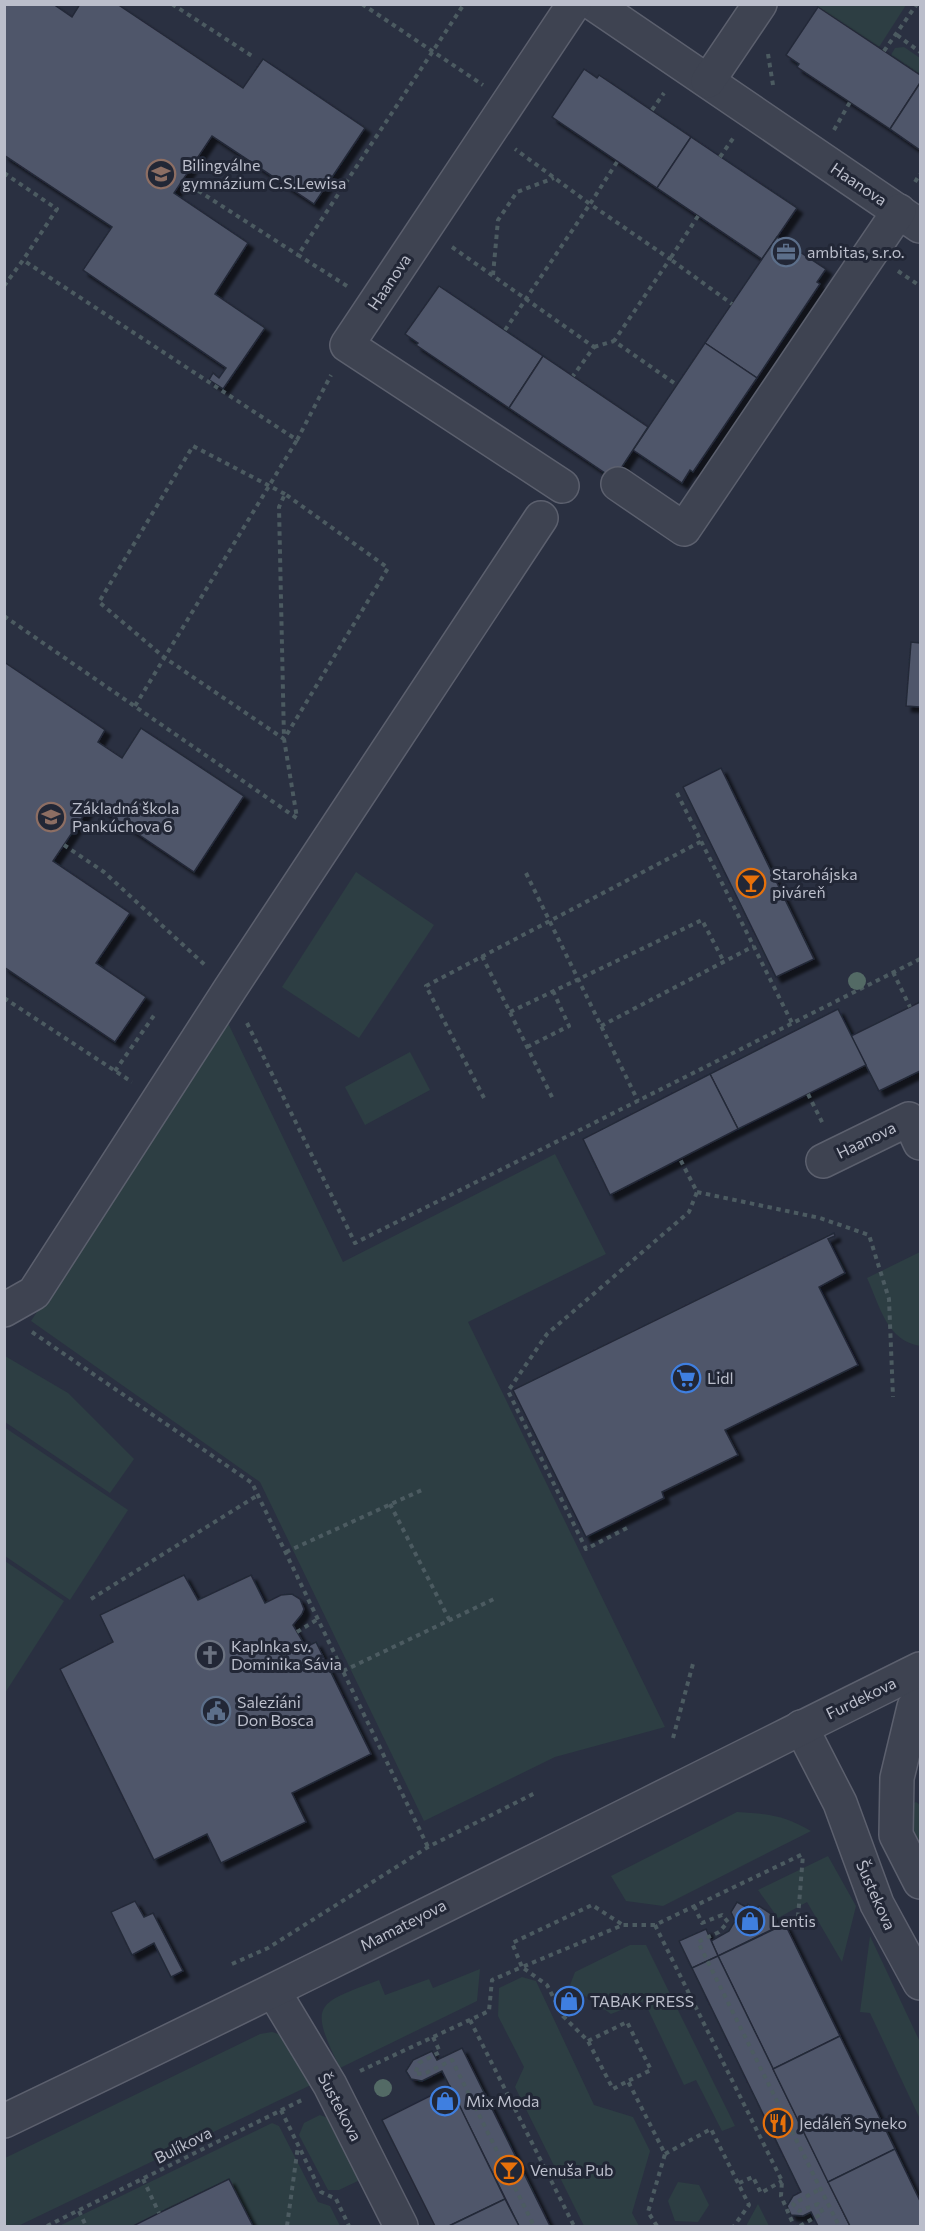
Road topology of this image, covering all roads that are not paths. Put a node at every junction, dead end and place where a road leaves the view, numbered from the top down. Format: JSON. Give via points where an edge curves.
{"nodes":[{"id":1,"x":574,"y":4,"type":"edge"},
{"id":2,"x":594,"y":4,"type":"edge"},
{"id":3,"x":760,"y":4,"type":"edge"},
{"id":4,"x":708,"y":81,"type":"junction"},
{"id":5,"x":910,"y":218,"type":"edge"},
{"id":6,"x":618,"y":484,"type":"dead end"},
{"id":7,"x":562,"y":486,"type":"dead end"},
{"id":8,"x":542,"y":518,"type":"dead end"},
{"id":9,"x":917,"y":1125,"type":"edge"},
{"id":10,"x":823,"y":1161,"type":"dead end"},
{"id":11,"x":16,"y":1319,"type":"edge"},
{"id":12,"x":921,"y":1669,"type":"edge"},
{"id":13,"x":921,"y":1699,"type":"edge"},
{"id":14,"x":801,"y":1727,"type":"junction"},
{"id":15,"x":840,"y":1803,"type":"junction"},
{"id":16,"x":896,"y":1835,"type":"junction"},
{"id":17,"x":921,"y":1882,"type":"edge"},
{"id":18,"x":921,"y":1983,"type":"edge"},
{"id":19,"x":274,"y":1992,"type":"junction"},
{"id":20,"x":4,"y":2121,"type":"edge"},
{"id":21,"x":401,"y":2226,"type":"edge"}],
"edges":[{"from":1,"to":7,"type":"street","name":"Haanova","via":[[347,345]]},
{"from":2,"to":4,"type":"street","name":"Haanova"},
{"from":3,"to":4,"type":"street"},
{"from":4,"to":5,"type":"street","name":"Haanova"},
{"from":5,"to":6,"type":"street","via":[[684,529]]},
{"from":8,"to":11,"type":"street"},
{"from":9,"to":10,"type":"street","name":"Haanova"},
{"from":12,"to":14,"type":"street","name":"Furdekova"},
{"from":13,"to":16,"type":"street","via":[[915,1707],[897,1778]]},
{"from":14,"to":15,"type":"street","name":"Šustekova"},
{"from":14,"to":19,"type":"street","name":"Mamateyova"},
{"from":15,"to":16,"type":"street"},
{"from":15,"to":18,"type":"street","name":"Šustekova","via":[[877,1904]]},
{"from":16,"to":17,"type":"street"},
{"from":19,"to":20,"type":"street","name":"Mamateyova"},
{"from":19,"to":21,"type":"street","name":"Šustekova","via":[[330,2085]]}]}
